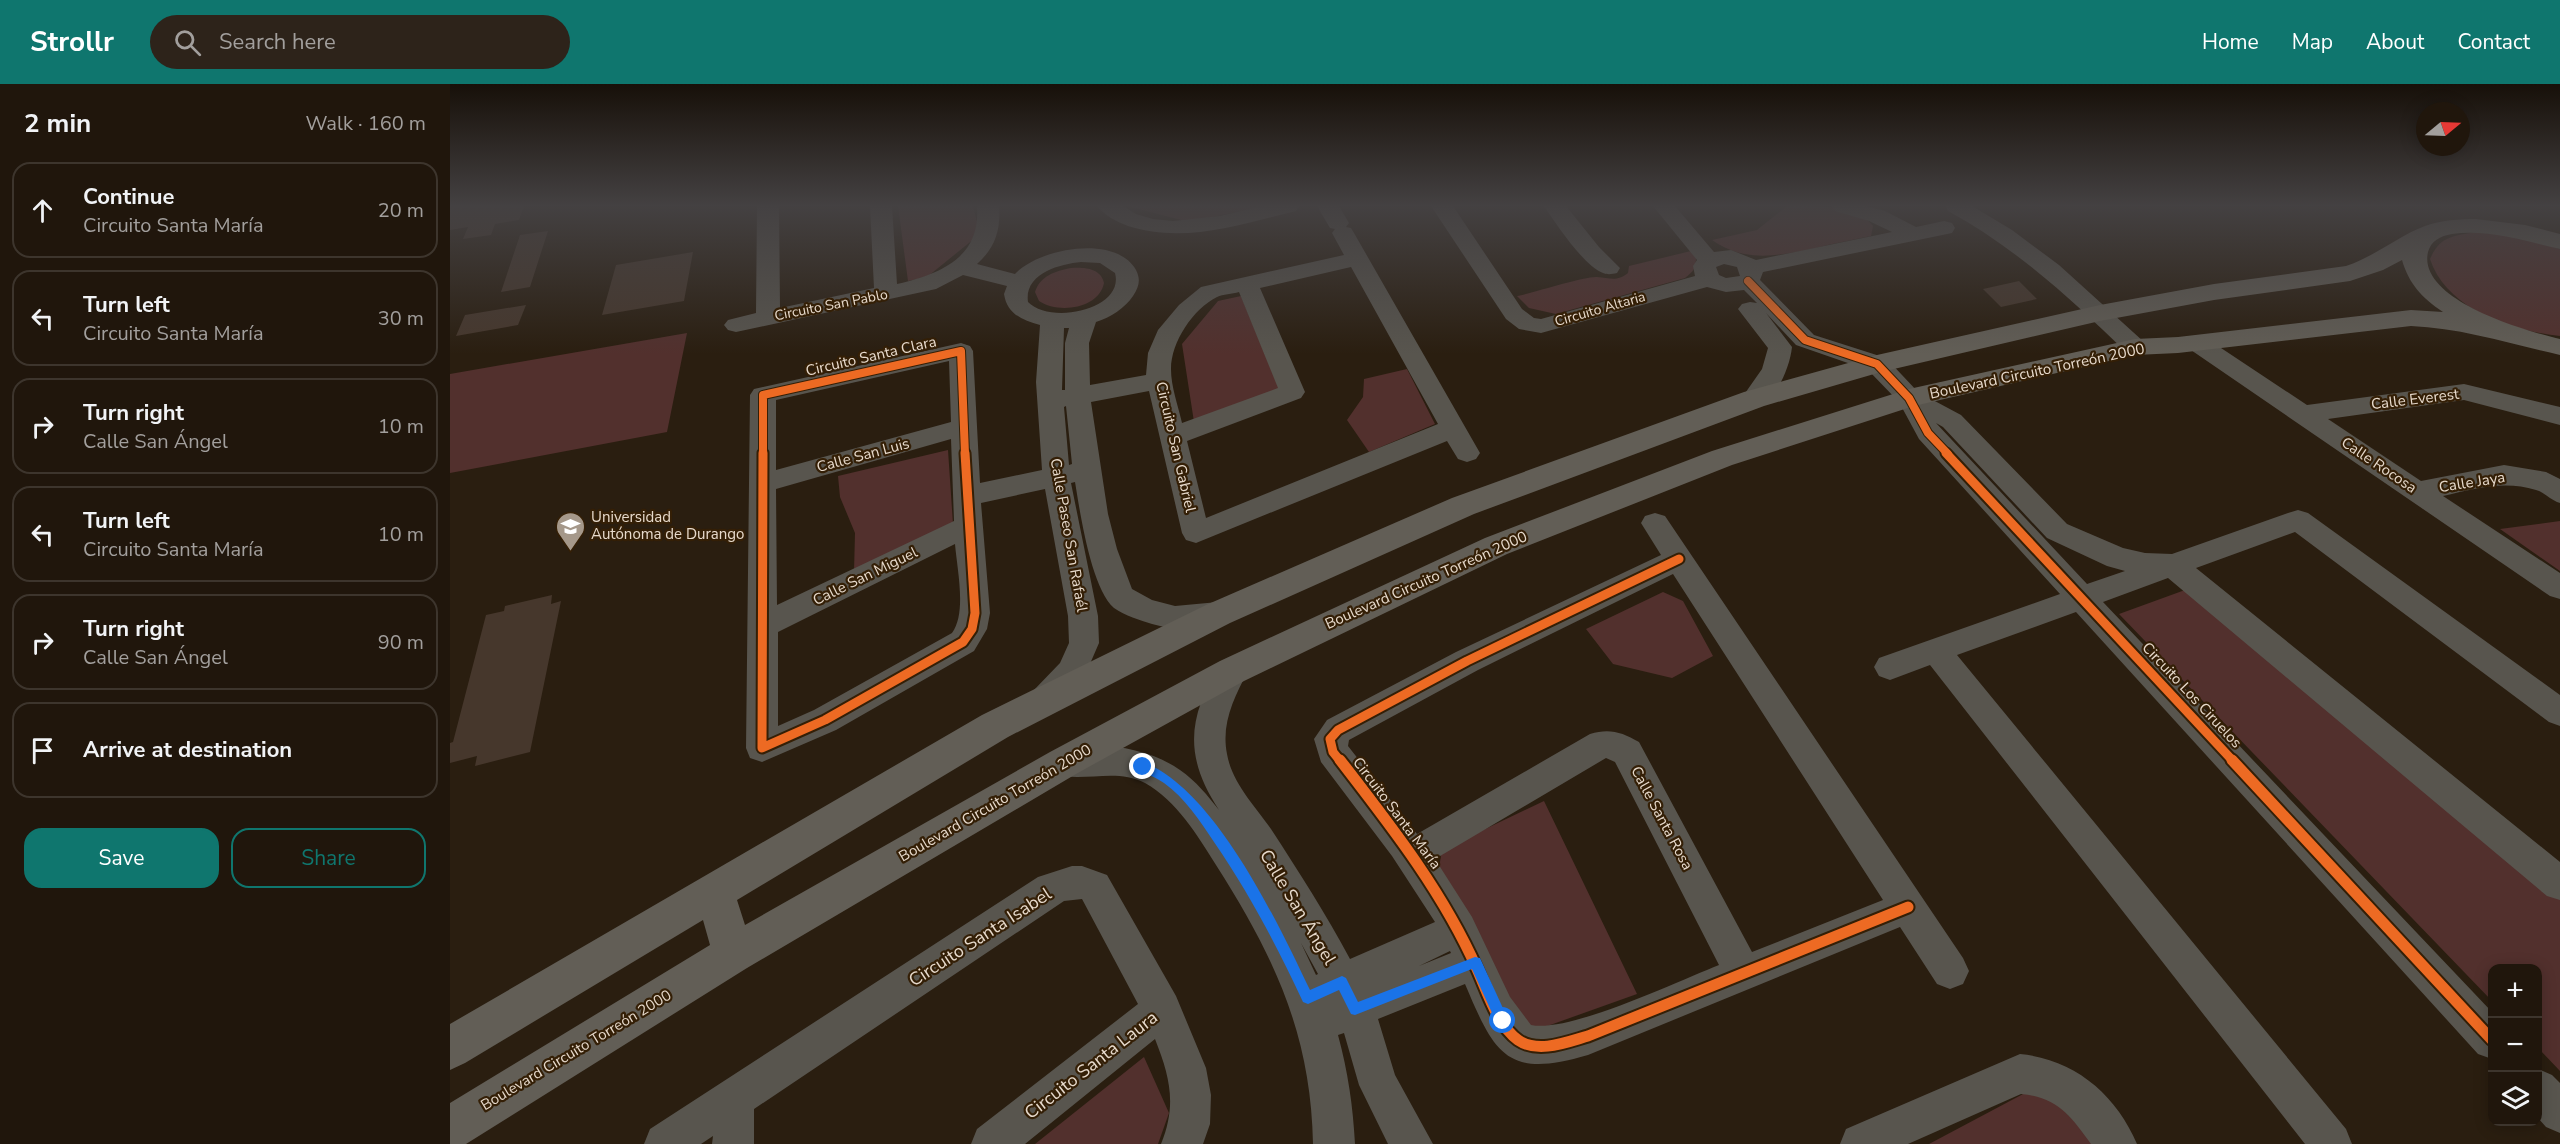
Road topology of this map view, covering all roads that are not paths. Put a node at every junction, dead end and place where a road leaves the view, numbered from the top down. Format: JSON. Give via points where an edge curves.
{"nodes":[{"id":1,"x":768,"y":255,"type":"edge"},
{"id":2,"x":884,"y":255,"type":"edge"},
{"id":3,"x":973,"y":255,"type":"edge"},
{"id":4,"x":1071,"y":255,"type":"edge"},
{"id":5,"x":1125,"y":255,"type":"edge"},
{"id":6,"x":1356,"y":255,"type":"edge"},
{"id":7,"x":1475,"y":255,"type":"edge"},
{"id":8,"x":1595,"y":255,"type":"edge"},
{"id":9,"x":1711,"y":255,"type":"edge"},
{"id":10,"x":1816,"y":255,"type":"edge"},
{"id":11,"x":2031,"y":255,"type":"edge"},
{"id":12,"x":2054,"y":255,"type":"edge"},
{"id":13,"x":2391,"y":255,"type":"edge"},
{"id":14,"x":2414,"y":255,"type":"edge"},
{"id":15,"x":1358,"y":259,"type":"junction"},
{"id":16,"x":967,"y":261,"type":"junction"},
{"id":17,"x":1609,"y":268,"type":"dead end"},
{"id":18,"x":1729,"y":275,"type":"junction"},
{"id":19,"x":1027,"y":276,"type":"junction"},
{"id":20,"x":1247,"y":283,"type":"junction"},
{"id":21,"x":886,"y":294,"type":"junction"},
{"id":22,"x":1762,"y":309,"type":"junction"},
{"id":23,"x":2110,"y":311,"type":"junction"},
{"id":24,"x":1086,"y":317,"type":"junction"},
{"id":25,"x":768,"y":318,"type":"junction"},
{"id":26,"x":1052,"y":320,"type":"junction"},
{"id":27,"x":736,"y":325,"type":"dead end"},
{"id":28,"x":2504,"y":332,"type":"junction"},
{"id":29,"x":1805,"y":340,"type":"junction"},
{"id":30,"x":2197,"y":343,"type":"junction"},
{"id":31,"x":2560,"y":346,"type":"edge"},
{"id":32,"x":1780,"y":347,"type":"junction"},
{"id":33,"x":2147,"y":347,"type":"junction"},
{"id":34,"x":1877,"y":364,"type":"junction"},
{"id":35,"x":1158,"y":372,"type":"junction"},
{"id":36,"x":1078,"y":386,"type":"junction"},
{"id":37,"x":1050,"y":391,"type":"junction"},
{"id":38,"x":1909,"y":398,"type":"junction"},
{"id":39,"x":1754,"y":399,"type":"junction"},
{"id":40,"x":2303,"y":414,"type":"junction"},
{"id":41,"x":2560,"y":416,"type":"edge"},
{"id":42,"x":964,"y":427,"type":"junction"},
{"id":43,"x":1453,"y":428,"type":"junction"},
{"id":44,"x":1173,"y":436,"type":"junction"},
{"id":45,"x":1467,"y":453,"type":"dead end"},
{"id":46,"x":1085,"y":462,"type":"junction"},
{"id":47,"x":1056,"y":468,"type":"junction"},
{"id":48,"x":763,"y":483,"type":"junction"},
{"id":49,"x":967,"y":486,"type":"junction"},
{"id":50,"x":2417,"y":491,"type":"junction"},
{"id":51,"x":2560,"y":493,"type":"edge"},
{"id":52,"x":1463,"y":506,"type":"junction"},
{"id":53,"x":1655,"y":523,"type":"dead end"},
{"id":54,"x":968,"y":526,"type":"junction"},
{"id":55,"x":2057,"y":531,"type":"junction"},
{"id":56,"x":2028,"y":541,"type":"junction"},
{"id":57,"x":1496,"y":546,"type":"junction"},
{"id":58,"x":1679,"y":559,"type":"junction"},
{"id":59,"x":2172,"y":565,"type":"junction"},
{"id":60,"x":2560,"y":588,"type":"edge"},
{"id":61,"x":2081,"y":598,"type":"junction"},
{"id":62,"x":1218,"y":614,"type":"junction"},
{"id":63,"x":762,"y":626,"type":"junction"},
{"id":64,"x":1936,"y":651,"type":"junction"},
{"id":65,"x":1890,"y":667,"type":"dead end"},
{"id":66,"x":1232,"y":670,"type":"junction"},
{"id":67,"x":1044,"y":701,"type":"junction"},
{"id":68,"x":2560,"y":713,"type":"edge"},
{"id":69,"x":1063,"y":764,"type":"junction"},
{"id":70,"x":1413,"y":854,"type":"junction"},
{"id":71,"x":2560,"y":884,"type":"edge"},
{"id":72,"x":715,"y":893,"type":"junction"},
{"id":73,"x":1908,"y":907,"type":"junction"},
{"id":74,"x":1459,"y":929,"type":"junction"},
{"id":75,"x":733,"y":954,"type":"junction"},
{"id":76,"x":1475,"y":962,"type":"junction"},
{"id":77,"x":1950,"y":971,"type":"dead end"},
{"id":78,"x":1744,"y":974,"type":"junction"},
{"id":79,"x":1348,"y":996,"type":"junction"},
{"id":80,"x":1162,"y":1009,"type":"junction"},
{"id":81,"x":1312,"y":1011,"type":"junction"},
{"id":82,"x":2488,"y":1036,"type":"edge"},
{"id":83,"x":450,"y":1048,"type":"edge"},
{"id":84,"x":2542,"y":1093,"type":"edge"},
{"id":85,"x":734,"y":1099,"type":"junction"},
{"id":86,"x":2560,"y":1113,"type":"edge"},
{"id":87,"x":450,"y":1128,"type":"edge"},
{"id":88,"x":1887,"y":1139,"type":"edge"},
{"id":89,"x":665,"y":1144,"type":"edge"},
{"id":90,"x":733,"y":1144,"type":"edge"},
{"id":91,"x":992,"y":1144,"type":"edge"},
{"id":92,"x":1182,"y":1144,"type":"edge"},
{"id":93,"x":1334,"y":1144,"type":"edge"},
{"id":94,"x":1412,"y":1144,"type":"edge"},
{"id":95,"x":2116,"y":1144,"type":"edge"},
{"id":96,"x":2331,"y":1144,"type":"edge"}],
"edges":[{"from":1,"to":25,"type":"street","name":"Circuito San Pablo"},
{"from":2,"to":21,"type":"street"},
{"from":3,"to":16,"type":"street"},
{"from":4,"to":19,"type":"street"},
{"from":5,"to":24,"type":"street","via":[[1128,281],[1122,296]]},
{"from":6,"to":15,"type":"street"},
{"from":7,"to":18,"type":"street","name":"Circuito Altaria","via":[[1514,315],[1527,324],[1541,326]]},
{"from":8,"to":17,"type":"street"},
{"from":9,"to":18,"type":"street"},
{"from":10,"to":18,"type":"street","name":"Circuito Altaria"},
{"from":11,"to":23,"type":"street"},
{"from":12,"to":23,"type":"street"},
{"from":13,"to":23,"type":"main road","via":[[2350,273]]},
{"from":14,"to":28,"type":"main road","via":[[2419,274],[2431,290],[2475,320]]},
{"from":15,"to":20,"type":"street","name":"Circuito San Gabriel"},
{"from":15,"to":43,"type":"street"},
{"from":16,"to":19,"type":"street"},
{"from":16,"to":21,"type":"street","name":"Circuito San Pablo","via":[[927,284]]},
{"from":18,"to":22,"type":"street"},
{"from":19,"to":26,"type":"street","via":[[1016,297],[1023,310]]},
{"from":20,"to":35,"type":"street","name":"Circuito San Gabriel","via":[[1209,292],[1192,304],[1164,340]]},
{"from":20,"to":44,"type":"street","via":[[1292,392]]},
{"from":21,"to":25,"type":"street","name":"Circuito San Pablo"},
{"from":22,"to":29,"type":"street"},
{"from":22,"to":32,"type":"street"},
{"from":23,"to":33,"type":"street"},
{"from":23,"to":34,"type":"main road"},
{"from":24,"to":26,"type":"street"},
{"from":24,"to":36,"type":"street","name":"Calle Paseo San Rafaél","via":[[1077,344]]},
{"from":25,"to":27,"type":"street","name":"Circuito San Pablo"},
{"from":26,"to":37,"type":"street","name":"Calle Paseo San Rafaél"},
{"from":28,"to":30,"type":"main road","name":"Boulevard Circuito Torreón 2000","via":[[2410,318]]},
{"from":28,"to":31,"type":"main road"},
{"from":29,"to":32,"type":"street"},
{"from":29,"to":34,"type":"street"},
{"from":30,"to":33,"type":"main road","name":"Boulevard Circuito Torreón 2000"},
{"from":30,"to":40,"type":"street","name":"Calle Rocosa"},
{"from":32,"to":39,"type":"street","via":[[1775,372]]},
{"from":33,"to":38,"type":"main road","name":"Boulevard Circuito Torreón 2000"},
{"from":34,"to":38,"type":"street","name":"Circuito Los Ciruelos"},
{"from":34,"to":39,"type":"main road"},
{"from":35,"to":36,"type":"street"},
{"from":35,"to":44,"type":"street","name":"Circuito San Gabriel"},
{"from":36,"to":37,"type":"street"},
{"from":36,"to":46,"type":"street","name":"Calle Paseo San Rafaél"},
{"from":37,"to":47,"type":"street","name":"Calle Paseo San Rafaél"},
{"from":38,"to":55,"type":"street","name":"Circuito Los Ciruelos","via":[[1952,422]]},
{"from":38,"to":56,"type":"street","name":"Circuito Los Ciruelos","via":[[1928,433]]},
{"from":38,"to":57,"type":"main road","name":"Boulevard Circuito Torreón 2000","via":[[1722,458]]},
{"from":39,"to":52,"type":"main road"},
{"from":40,"to":41,"type":"street","name":"Calle Everest","via":[[2464,392]]},
{"from":40,"to":50,"type":"street","name":"Calle Rocosa"},
{"from":42,"to":48,"type":"street","name":"Calle San Luis"},
{"from":42,"to":48,"type":"street","name":"Circuito Santa Clara","via":[[961,351],[763,395]]},
{"from":42,"to":49,"type":"street","name":"Circuito Santa Clara"},
{"from":43,"to":44,"type":"street","name":"Circuito San Gabriel","via":[[1196,533]]},
{"from":43,"to":45,"type":"street"},
{"from":46,"to":47,"type":"street"},
{"from":46,"to":62,"type":"street","name":"Calle Paseo San Rafaél","via":[[1112,582],[1124,599],[1151,612],[1183,619]]},
{"from":47,"to":49,"type":"street"},
{"from":47,"to":67,"type":"street","name":"Calle Paseo San Rafaél","via":[[1083,616],[1084,643],[1072,671]]},
{"from":48,"to":63,"type":"street","name":"Circuito Santa Clara"},
{"from":49,"to":54,"type":"street","name":"Circuito Santa Clara"},
{"from":50,"to":51,"type":"street","name":"Calle Jaya","via":[[2504,474],[2546,482]]},
{"from":50,"to":60,"type":"street","name":"Calle Rocosa"},
{"from":52,"to":57,"type":"main road"},
{"from":52,"to":62,"type":"main road"},
{"from":53,"to":58,"type":"street"},
{"from":54,"to":63,"type":"street","name":"Calle San Miguel"},
{"from":54,"to":63,"type":"street","name":"Circuito Santa Clara","via":[[975,613],[972,629],[963,642],[825,720],[762,748]]},
{"from":55,"to":56,"type":"street"},
{"from":55,"to":59,"type":"street","name":"Circuito Los Ciruelos","via":[[2117,558]]},
{"from":56,"to":61,"type":"street","name":"Circuito Los Ciruelos"},
{"from":57,"to":66,"type":"main road","name":"Boulevard Circuito Torreón 2000"},
{"from":58,"to":70,"type":"street","name":"Circuito Santa María","via":[[1467,661],[1334,733],[1330,739],[1333,752]]},
{"from":58,"to":73,"type":"street"},
{"from":59,"to":61,"type":"street","name":"Circuito Los Ciruelos"},
{"from":59,"to":68,"type":"street","name":"Circuito Los Ciruelos","via":[[2298,520]]},
{"from":59,"to":71,"type":"street"},
{"from":61,"to":64,"type":"street","name":"Circuito Los Ciruelos"},
{"from":61,"to":82,"type":"street","name":"Circuito Los Ciruelos"},
{"from":62,"to":67,"type":"main road"},
{"from":64,"to":65,"type":"street","name":"Circuito Los Ciruelos"},
{"from":64,"to":96,"type":"street"},
{"from":66,"to":69,"type":"main road","name":"Boulevard Circuito Torreón 2000"},
{"from":66,"to":79,"type":"street","name":"Calle San Ángel","via":[[1219,692],[1209,732],[1209,752],[1217,777],[1277,869]]},
{"from":67,"to":72,"type":"main road","via":[[995,726]]},
{"from":69,"to":75,"type":"main road","name":"Boulevard Circuito Torreón 2000"},
{"from":69,"to":81,"type":"street","name":"Calle San Ángel","via":[[1090,760],[1128,763],[1167,779],[1184,794],[1245,877],[1280,940]]},
{"from":70,"to":74,"type":"street","name":"Circuito Santa María"},
{"from":70,"to":78,"type":"street","name":"Calle Santa Rosa","via":[[1602,744],[1616,746],[1627,753]]},
{"from":72,"to":75,"type":"main road"},
{"from":72,"to":83,"type":"main road"},
{"from":73,"to":77,"type":"street"},
{"from":73,"to":78,"type":"street","name":"Circuito Santa María"},
{"from":74,"to":76,"type":"street","name":"Circuito Santa María"},
{"from":74,"to":79,"type":"street"},
{"from":75,"to":87,"type":"main road","name":"Boulevard Circuito Torreón 2000"},
{"from":76,"to":78,"type":"street","name":"Circuito Santa María","via":[[1503,1021],[1516,1039],[1533,1047],[1588,1036]]},
{"from":76,"to":79,"type":"street"},
{"from":79,"to":81,"type":"street"},
{"from":79,"to":94,"type":"street","name":"Calle San Ángel","via":[[1389,1108]]},
{"from":80,"to":85,"type":"street","name":"Circuito Santa Isabel","via":[[1094,887],[1072,881],[1051,889]]},
{"from":80,"to":91,"type":"street","name":"Circuito Santa Laura"},
{"from":80,"to":92,"type":"street","name":"Circuito Santa Isabel","via":[[1186,1068],[1191,1095],[1190,1124]]},
{"from":81,"to":93,"type":"street","name":"Calle San Ángel","via":[[1331,1097]]},
{"from":84,"to":86,"type":"street"},
{"from":85,"to":89,"type":"street","name":"Circuito Santa Isabel"},
{"from":85,"to":90,"type":"street"},
{"from":88,"to":95,"type":"street","via":[[2020,1074],[2038,1074],[2060,1082],[2077,1095],[2096,1114]]}]}
